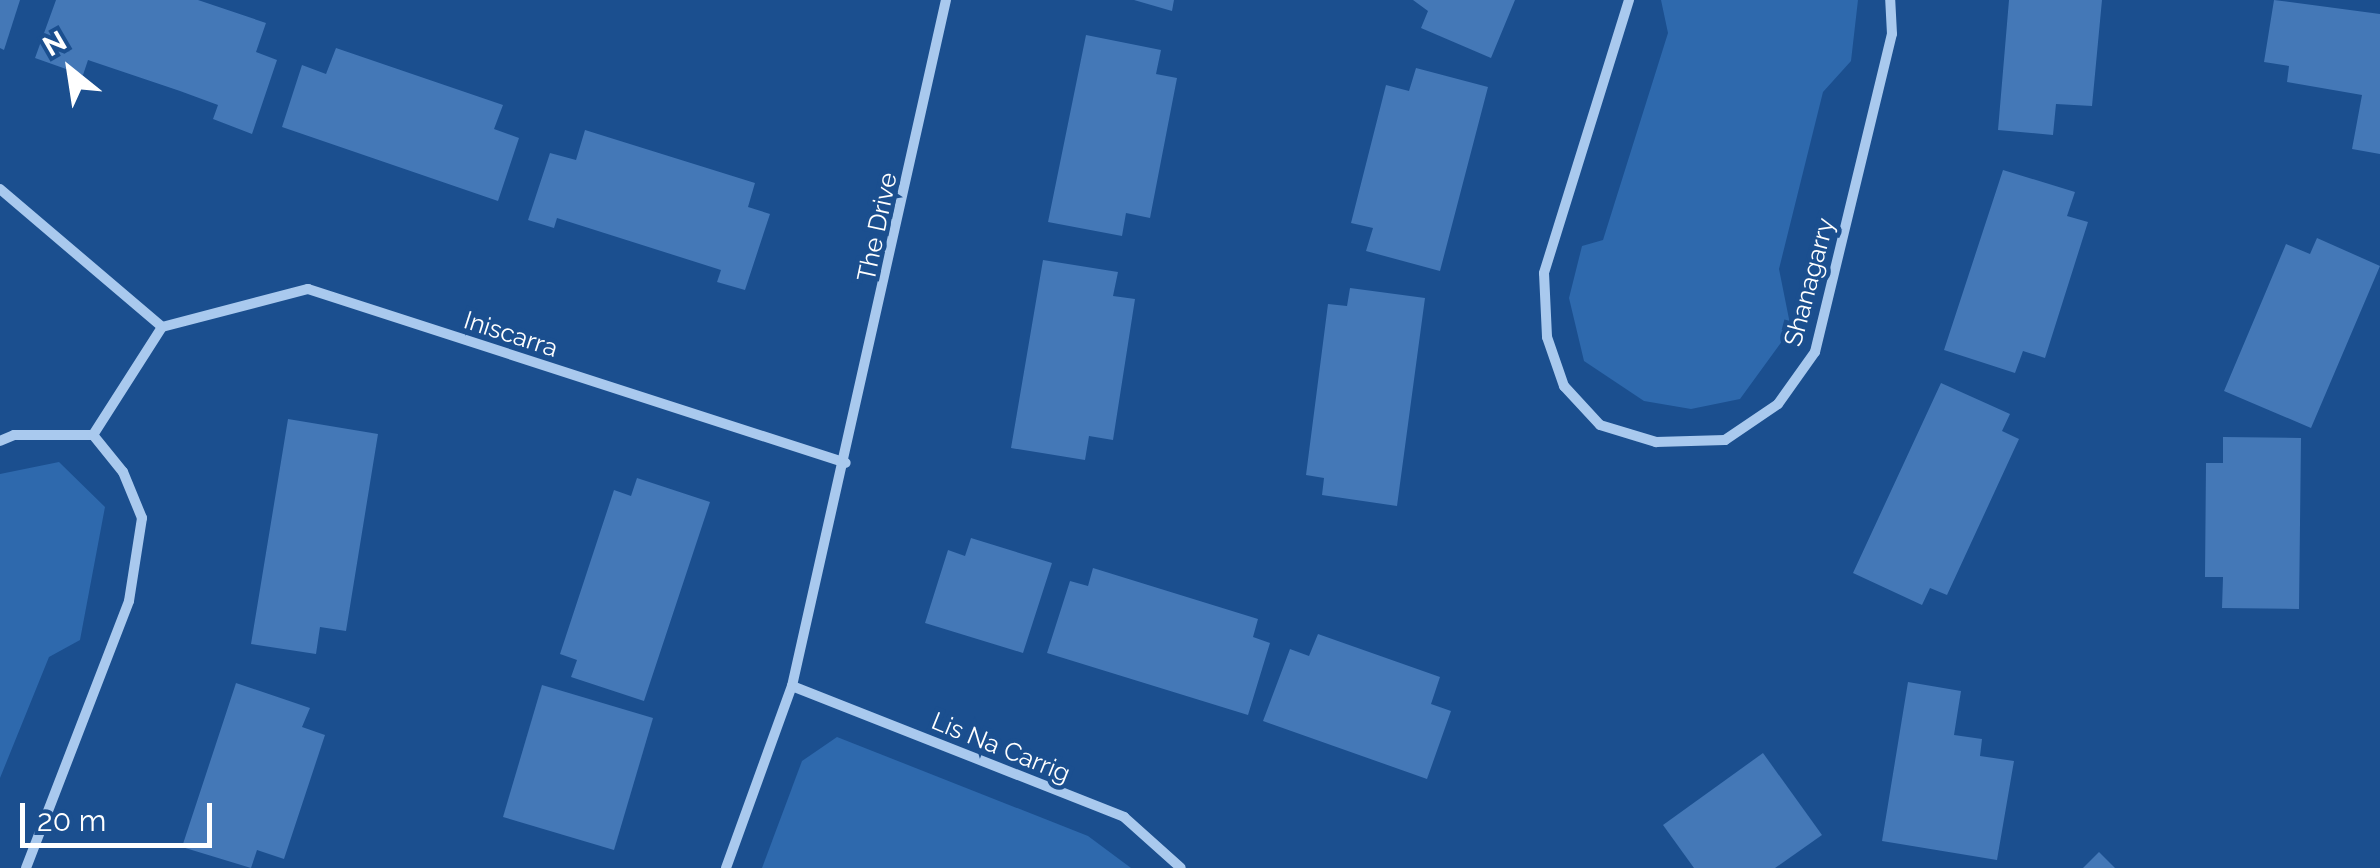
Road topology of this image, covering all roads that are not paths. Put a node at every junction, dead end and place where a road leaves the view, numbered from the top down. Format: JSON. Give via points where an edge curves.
{"nodes":[{"id":1,"x":946,"y":0,"type":"edge"},
{"id":2,"x":1629,"y":0,"type":"edge"},
{"id":3,"x":1890,"y":0,"type":"edge"},
{"id":4,"x":0,"y":188,"type":"edge"},
{"id":5,"x":162,"y":327,"type":"junction"},
{"id":6,"x":94,"y":435,"type":"junction"},
{"id":7,"x":0,"y":441,"type":"edge"},
{"id":8,"x":846,"y":462,"type":"junction"},
{"id":9,"x":792,"y":686,"type":"junction"},
{"id":10,"x":26,"y":868,"type":"edge"},
{"id":11,"x":726,"y":868,"type":"edge"},
{"id":12,"x":1181,"y":868,"type":"edge"}],
"edges":[{"from":1,"to":8,"type":"street","name":"The Drive"},
{"from":2,"to":3,"type":"street","name":"Shanagarry","via":[[1544,273],[1546,321],[1564,386],[1600,425],[1656,442],[1725,440],[1778,404],[1815,352],[1892,34]]},
{"from":4,"to":5,"type":"street"},
{"from":5,"to":6,"type":"street"},
{"from":5,"to":8,"type":"street","name":"Iniscarra","via":[[308,289]]},
{"from":6,"to":7,"type":"street","via":[[14,435]]},
{"from":6,"to":10,"type":"street","via":[[123,472],[142,518],[140,535],[129,602]]},
{"from":8,"to":9,"type":"street"},
{"from":9,"to":11,"type":"street"},
{"from":9,"to":12,"type":"street","name":"Lis Na Carrig","via":[[1124,817]]}]}
